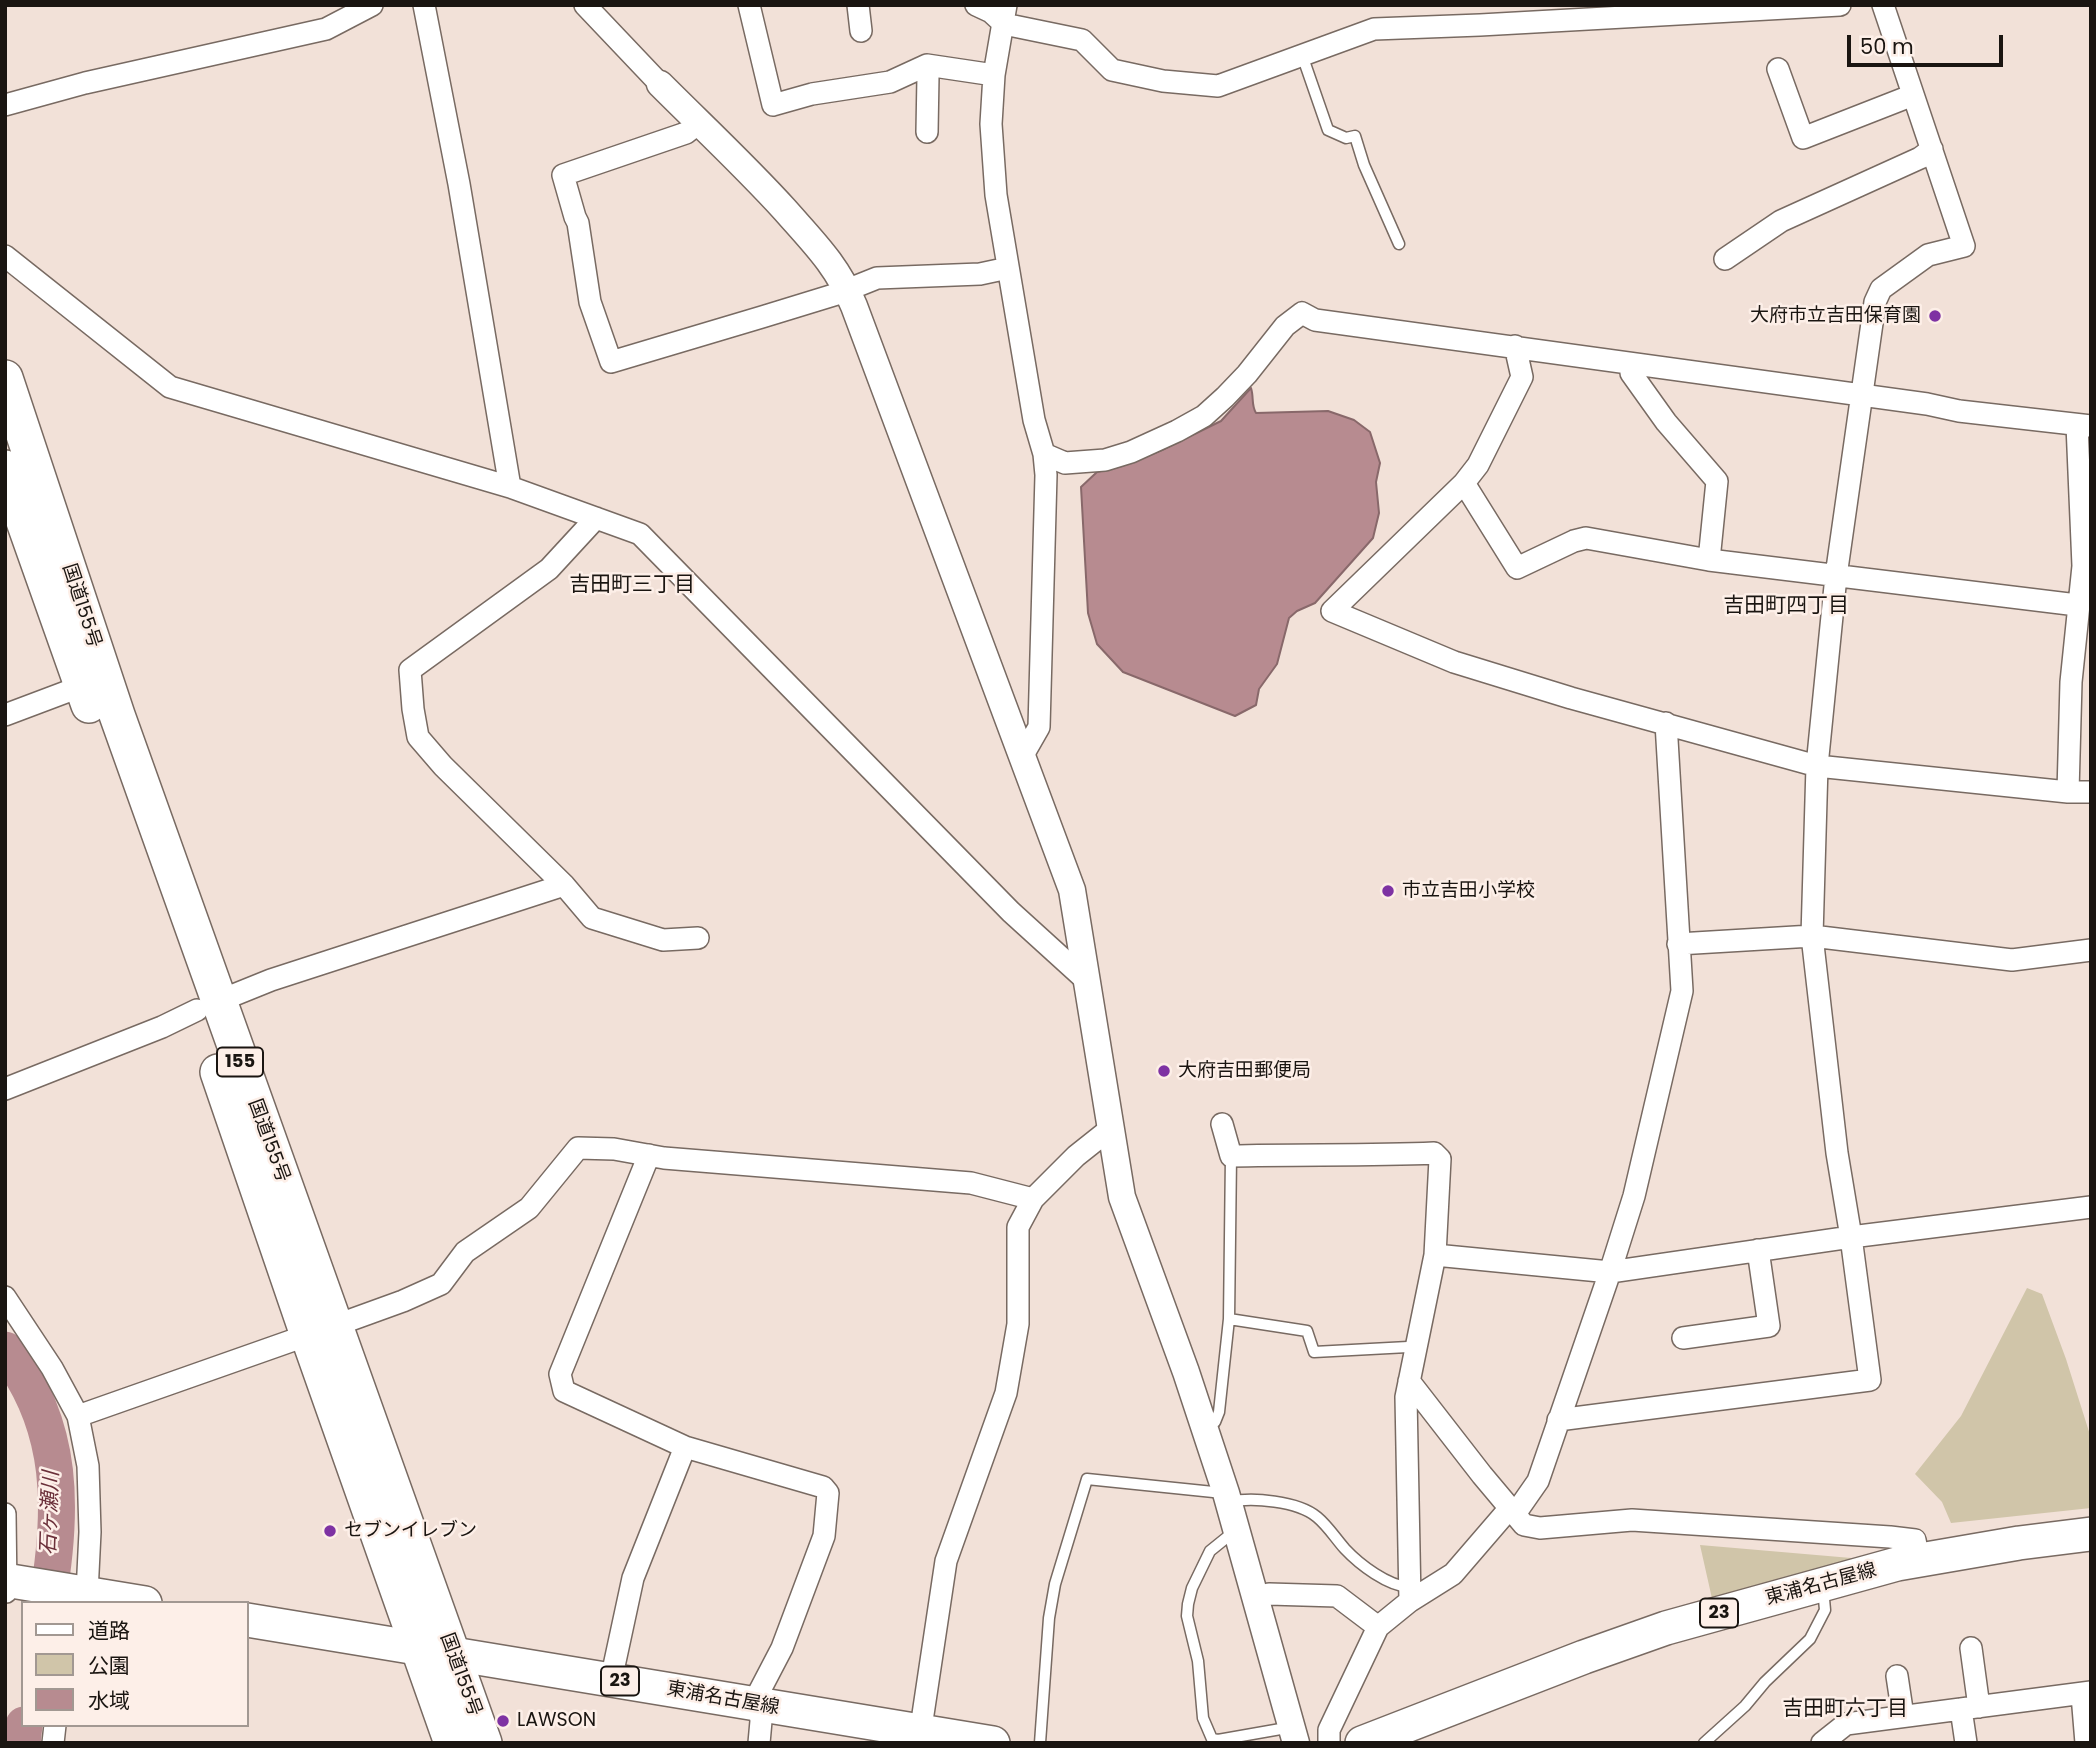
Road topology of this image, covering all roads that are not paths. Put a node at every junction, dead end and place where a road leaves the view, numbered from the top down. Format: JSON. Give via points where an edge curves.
{"nodes":[{"id":1,"x":372,"y":5,"type":"edge"},
{"id":2,"x":424,"y":5,"type":"edge"},
{"id":3,"x":585,"y":5,"type":"edge"},
{"id":4,"x":749,"y":5,"type":"edge"},
{"id":5,"x":858,"y":5,"type":"edge"},
{"id":6,"x":976,"y":5,"type":"edge"},
{"id":7,"x":1840,"y":5,"type":"edge"},
{"id":8,"x":1883,"y":5,"type":"edge"},
{"id":9,"x":1005,"y":15,"type":"edge"},
{"id":10,"x":861,"y":31,"type":"dead end"},
{"id":11,"x":1302,"y":55,"type":"junction"},
{"id":12,"x":924,"y":67,"type":"junction"},
{"id":13,"x":1778,"y":69,"type":"dead end"},
{"id":14,"x":994,"y":75,"type":"junction"},
{"id":15,"x":660,"y":84,"type":"joint"},
{"id":16,"x":1913,"y":95,"type":"junction"},
{"id":17,"x":5,"y":104,"type":"edge"},
{"id":18,"x":699,"y":122,"type":"junction"},
{"id":19,"x":927,"y":132,"type":"dead end"},
{"id":20,"x":1932,"y":149,"type":"junction"},
{"id":21,"x":1399,"y":244,"type":"dead end"},
{"id":22,"x":5,"y":256,"type":"edge"},
{"id":23,"x":1725,"y":259,"type":"dead end"},
{"id":24,"x":1008,"y":268,"type":"junction"},
{"id":25,"x":847,"y":290,"type":"junction"},
{"id":26,"x":1515,"y":346,"type":"junction"},
{"id":27,"x":1631,"y":365,"type":"junction"},
{"id":28,"x":5,"y":378,"type":"edge"},
{"id":29,"x":1860,"y":396,"type":"junction"},
{"id":30,"x":2084,"y":426,"type":"edge"},
{"id":31,"x":1044,"y":454,"type":"junction"},
{"id":32,"x":5,"y":468,"type":"edge"},
{"id":33,"x":1464,"y":483,"type":"junction"},
{"id":34,"x":510,"y":487,"type":"junction"},
{"id":35,"x":2085,"y":503,"type":"edge"},
{"id":36,"x":596,"y":518,"type":"junction"},
{"id":37,"x":1709,"y":560,"type":"junction"},
{"id":38,"x":1836,"y":576,"type":"junction"},
{"id":39,"x":2077,"y":605,"type":"junction"},
{"id":40,"x":82,"y":686,"type":"junction"},
{"id":41,"x":5,"y":715,"type":"edge"},
{"id":42,"x":1666,"y":723,"type":"junction"},
{"id":43,"x":1023,"y":755,"type":"junction"},
{"id":44,"x":1817,"y":766,"type":"junction"},
{"id":45,"x":2068,"y":792,"type":"junction"},
{"id":46,"x":2091,"y":792,"type":"edge"},
{"id":47,"x":564,"y":885,"type":"junction"},
{"id":48,"x":1812,"y":936,"type":"junction"},
{"id":49,"x":698,"y":938,"type":"dead end"},
{"id":50,"x":1678,"y":944,"type":"junction"},
{"id":51,"x":2091,"y":950,"type":"edge"},
{"id":52,"x":1087,"y":981,"type":"junction"},
{"id":53,"x":208,"y":1006,"type":"junction"},
{"id":54,"x":5,"y":1089,"type":"edge"},
{"id":55,"x":1222,"y":1124,"type":"dead end"},
{"id":56,"x":1110,"y":1129,"type":"junction"},
{"id":57,"x":649,"y":1155,"type":"junction"},
{"id":58,"x":1231,"y":1156,"type":"junction"},
{"id":59,"x":1033,"y":1199,"type":"junction"},
{"id":60,"x":2091,"y":1206,"type":"edge"},
{"id":61,"x":1851,"y":1237,"type":"junction"},
{"id":62,"x":1758,"y":1250,"type":"junction"},
{"id":63,"x":1435,"y":1255,"type":"junction"},
{"id":64,"x":1610,"y":1272,"type":"junction"},
{"id":65,"x":5,"y":1297,"type":"edge"},
{"id":66,"x":1229,"y":1320,"type":"junction"},
{"id":67,"x":321,"y":1330,"type":"junction"},
{"id":68,"x":1683,"y":1338,"type":"dead end"},
{"id":69,"x":1416,"y":1349,"type":"junction"},
{"id":70,"x":1409,"y":1381,"type":"junction"},
{"id":71,"x":78,"y":1416,"type":"junction"},
{"id":72,"x":1558,"y":1420,"type":"junction"},
{"id":73,"x":1204,"y":1427,"type":"junction"},
{"id":74,"x":685,"y":1447,"type":"junction"},
{"id":75,"x":1227,"y":1497,"type":"junction"},
{"id":76,"x":1512,"y":1511,"type":"junction"},
{"id":77,"x":5,"y":1514,"type":"edge"},
{"id":78,"x":1236,"y":1531,"type":"junction"},
{"id":79,"x":2091,"y":1534,"type":"edge"},
{"id":80,"x":1919,"y":1560,"type":"junction"},
{"id":81,"x":8,"y":1584,"type":"edge"},
{"id":82,"x":1822,"y":1585,"type":"junction"},
{"id":83,"x":84,"y":1592,"type":"junction"},
{"id":84,"x":1410,"y":1594,"type":"junction"},
{"id":85,"x":1255,"y":1597,"type":"junction"},
{"id":86,"x":134,"y":1601,"type":"edge"},
{"id":87,"x":248,"y":1620,"type":"edge"},
{"id":88,"x":1378,"y":1627,"type":"junction"},
{"id":89,"x":1971,"y":1648,"type":"dead end"},
{"id":90,"x":436,"y":1651,"type":"junction"},
{"id":91,"x":1897,"y":1676,"type":"dead end"},
{"id":92,"x":611,"y":1680,"type":"junction"},
{"id":93,"x":2087,"y":1693,"type":"edge"},
{"id":94,"x":760,"y":1706,"type":"junction"},
{"id":95,"x":1970,"y":1708,"type":"junction"},
{"id":96,"x":1903,"y":1716,"type":"junction"},
{"id":97,"x":1847,"y":1733,"type":"edge"},
{"id":98,"x":1294,"y":1735,"type":"edge"},
{"id":99,"x":919,"y":1737,"type":"edge"},
{"id":100,"x":1218,"y":1742,"type":"edge"},
{"id":101,"x":452,"y":1743,"type":"edge"},
{"id":102,"x":484,"y":1743,"type":"edge"},
{"id":103,"x":759,"y":1743,"type":"edge"},
{"id":104,"x":993,"y":1743,"type":"edge"},
{"id":105,"x":1040,"y":1743,"type":"edge"},
{"id":106,"x":1329,"y":1743,"type":"edge"},
{"id":107,"x":1362,"y":1743,"type":"edge"},
{"id":108,"x":1704,"y":1743,"type":"edge"},
{"id":109,"x":1822,"y":1743,"type":"edge"},
{"id":110,"x":1966,"y":1743,"type":"edge"},
{"id":111,"x":2086,"y":1743,"type":"edge"}],
"edges":[{"from":1,"to":17,"type":"street","via":[[326,29]]},
{"from":2,"to":34,"type":"street"},
{"from":3,"to":15,"type":"street"},
{"from":4,"to":12,"type":"street","via":[[773,105],[890,82]]},
{"from":5,"to":10,"type":"street"},
{"from":6,"to":9,"type":"street"},
{"from":7,"to":11,"type":"street","via":[[1374,29]]},
{"from":8,"to":16,"type":"street"},
{"from":9,"to":11,"type":"street","via":[[1082,40],[1112,70],[1163,81],[1218,86]]},
{"from":9,"to":14,"type":"street"},
{"from":11,"to":21,"type":"lane","via":[[1328,130],[1346,138],[1355,136]]},
{"from":12,"to":14,"type":"street"},
{"from":12,"to":19,"type":"street","via":[[928,76]]},
{"from":13,"to":16,"type":"street","via":[[1802,138]]},
{"from":14,"to":24,"type":"street","via":[[994,171]]},
{"from":15,"to":18,"type":"street"},
{"from":16,"to":20,"type":"street"},
{"from":18,"to":25,"type":"street","via":[[830,260]]},
{"from":18,"to":25,"type":"street","via":[[686,133],[564,175],[578,223],[590,302],[611,362]]},
{"from":20,"to":23,"type":"street","via":[[1782,220]]},
{"from":20,"to":29,"type":"street","via":[[1964,246],[1928,255],[1881,289]]},
{"from":22,"to":34,"type":"street","via":[[170,387]]},
{"from":24,"to":25,"type":"street","via":[[980,274],[877,278]]},
{"from":24,"to":31,"type":"street"},
{"from":25,"to":43,"type":"street"},
{"from":26,"to":27,"type":"street"},
{"from":26,"to":31,"type":"street","via":[[1315,320],[1302,313],[1285,326],[1225,397],[1177,431],[1105,460],[1065,463]]},
{"from":26,"to":33,"type":"street","via":[[1522,377],[1478,465]]},
{"from":27,"to":29,"type":"street"},
{"from":27,"to":37,"type":"street","via":[[1665,422],[1717,481]]},
{"from":28,"to":53,"type":"highway","name":"国道155号","number":"155"},
{"from":29,"to":30,"type":"street"},
{"from":29,"to":38,"type":"street"},
{"from":30,"to":35,"type":"street"},
{"from":31,"to":43,"type":"street","via":[[1039,727]]},
{"from":32,"to":40,"type":"highway","name":"国道155号","number":"155"},
{"from":33,"to":37,"type":"street","via":[[1517,568],[1586,538]]},
{"from":33,"to":42,"type":"street","via":[[1332,611],[1454,662]]},
{"from":34,"to":36,"type":"street"},
{"from":35,"to":39,"type":"street"},
{"from":36,"to":47,"type":"street","via":[[549,569],[410,670],[418,737]]},
{"from":36,"to":52,"type":"street","via":[[640,534],[1011,912]]},
{"from":37,"to":38,"type":"street"},
{"from":38,"to":39,"type":"street"},
{"from":38,"to":44,"type":"street"},
{"from":39,"to":45,"type":"street"},
{"from":40,"to":41,"type":"street"},
{"from":40,"to":53,"type":"highway","name":"国道155号","number":"155"},
{"from":42,"to":44,"type":"street"},
{"from":42,"to":50,"type":"street"},
{"from":43,"to":52,"type":"street","via":[[1072,890]]},
{"from":44,"to":45,"type":"street"},
{"from":44,"to":48,"type":"street"},
{"from":45,"to":46,"type":"street"},
{"from":47,"to":49,"type":"street","via":[[592,918],[663,940]]},
{"from":47,"to":53,"type":"street","via":[[271,980]]},
{"from":48,"to":50,"type":"street"},
{"from":48,"to":51,"type":"street","via":[[2012,960]]},
{"from":48,"to":61,"type":"street"},
{"from":50,"to":64,"type":"street","via":[[1682,991],[1634,1196]]},
{"from":52,"to":56,"type":"street"},
{"from":53,"to":54,"type":"street"},
{"from":53,"to":67,"type":"highway","name":"国道155号","number":"155"},
{"from":55,"to":58,"type":"street"},
{"from":56,"to":59,"type":"street"},
{"from":56,"to":73,"type":"street","via":[[1122,1197]]},
{"from":57,"to":59,"type":"street","via":[[971,1183]]},
{"from":57,"to":67,"type":"street","via":[[578,1148],[529,1208],[465,1252],[441,1284]]},
{"from":57,"to":74,"type":"street","via":[[560,1374],[564,1391]]},
{"from":58,"to":63,"type":"street","via":[[1434,1153],[1440,1159]]},
{"from":58,"to":66,"type":"lane"},
{"from":59,"to":99,"type":"street","via":[[1018,1227],[1018,1324],[1006,1393],[946,1561]]},
{"from":60,"to":61,"type":"street"},
{"from":61,"to":62,"type":"street"},
{"from":61,"to":72,"type":"street","via":[[1870,1380]]},
{"from":62,"to":64,"type":"street"},
{"from":62,"to":68,"type":"street","via":[[1769,1326]]},
{"from":63,"to":64,"type":"street"},
{"from":63,"to":69,"type":"street"},
{"from":64,"to":72,"type":"street"},
{"from":65,"to":71,"type":"street"},
{"from":66,"to":69,"type":"lane","via":[[1307,1331],[1314,1352]]},
{"from":66,"to":73,"type":"lane","via":[[1219,1412],[1215,1422]]},
{"from":67,"to":71,"type":"street"},
{"from":67,"to":90,"type":"highway","name":"国道155号","number":"155"},
{"from":69,"to":70,"type":"street"},
{"from":70,"to":76,"type":"street"},
{"from":70,"to":84,"type":"street"},
{"from":71,"to":83,"type":"street","via":[[88,1466],[90,1532]]},
{"from":72,"to":76,"type":"street","via":[[1538,1480]]},
{"from":73,"to":75,"type":"street"},
{"from":74,"to":92,"type":"street","via":[[633,1578]]},
{"from":74,"to":94,"type":"street","via":[[823,1487],[828,1493],[824,1536],[782,1648],[758,1694]]},
{"from":75,"to":78,"type":"street"},
{"from":75,"to":84,"type":"lane","via":[[1304,1509],[1361,1563]]},
{"from":75,"to":105,"type":"lane","via":[[1087,1479],[1055,1584]]},
{"from":76,"to":80,"type":"street","via":[[1524,1525],[1540,1528],[1632,1520],[1915,1540]]},
{"from":76,"to":84,"type":"street","via":[[1453,1574]]},
{"from":77,"to":81,"type":"street"},
{"from":78,"to":85,"type":"street"},
{"from":78,"to":100,"type":"lane","via":[[1210,1550],[1192,1588],[1187,1616],[1198,1661],[1203,1718]]},
{"from":79,"to":80,"type":"main road","name":"東浦名古屋線","number":"23"},
{"from":80,"to":82,"type":"main road","name":"東浦名古屋線","number":"23"},
{"from":81,"to":83,"type":"main road"},
{"from":82,"to":107,"type":"main road","name":"東浦名古屋線","number":"23","via":[[1666,1628]]},
{"from":82,"to":108,"type":"lane","via":[[1825,1610],[1810,1639]]},
{"from":83,"to":86,"type":"main road"},
{"from":84,"to":88,"type":"street"},
{"from":85,"to":88,"type":"street","via":[[1337,1596]]},
{"from":85,"to":98,"type":"street"},
{"from":87,"to":90,"type":"main road","name":"東浦名古屋線","number":"23"},
{"from":88,"to":106,"type":"street","via":[[1329,1730]]},
{"from":89,"to":95,"type":"street"},
{"from":90,"to":92,"type":"main road","name":"東浦名古屋線","number":"23"},
{"from":90,"to":101,"type":"highway","name":"国道155号","number":"155"},
{"from":90,"to":102,"type":"highway","name":"国道155号","number":"155"},
{"from":91,"to":96,"type":"street"},
{"from":92,"to":94,"type":"main road","name":"東浦名古屋線","number":"23"},
{"from":93,"to":95,"type":"street"},
{"from":93,"to":111,"type":"street"},
{"from":94,"to":99,"type":"main road","name":"東浦名古屋線","number":"23"},
{"from":94,"to":103,"type":"street"},
{"from":95,"to":96,"type":"street"},
{"from":95,"to":110,"type":"street"},
{"from":96,"to":97,"type":"street"},
{"from":97,"to":109,"type":"street"},
{"from":98,"to":100,"type":"lane"},
{"from":99,"to":104,"type":"main road","name":"東浦名古屋線","number":"23"}]}
